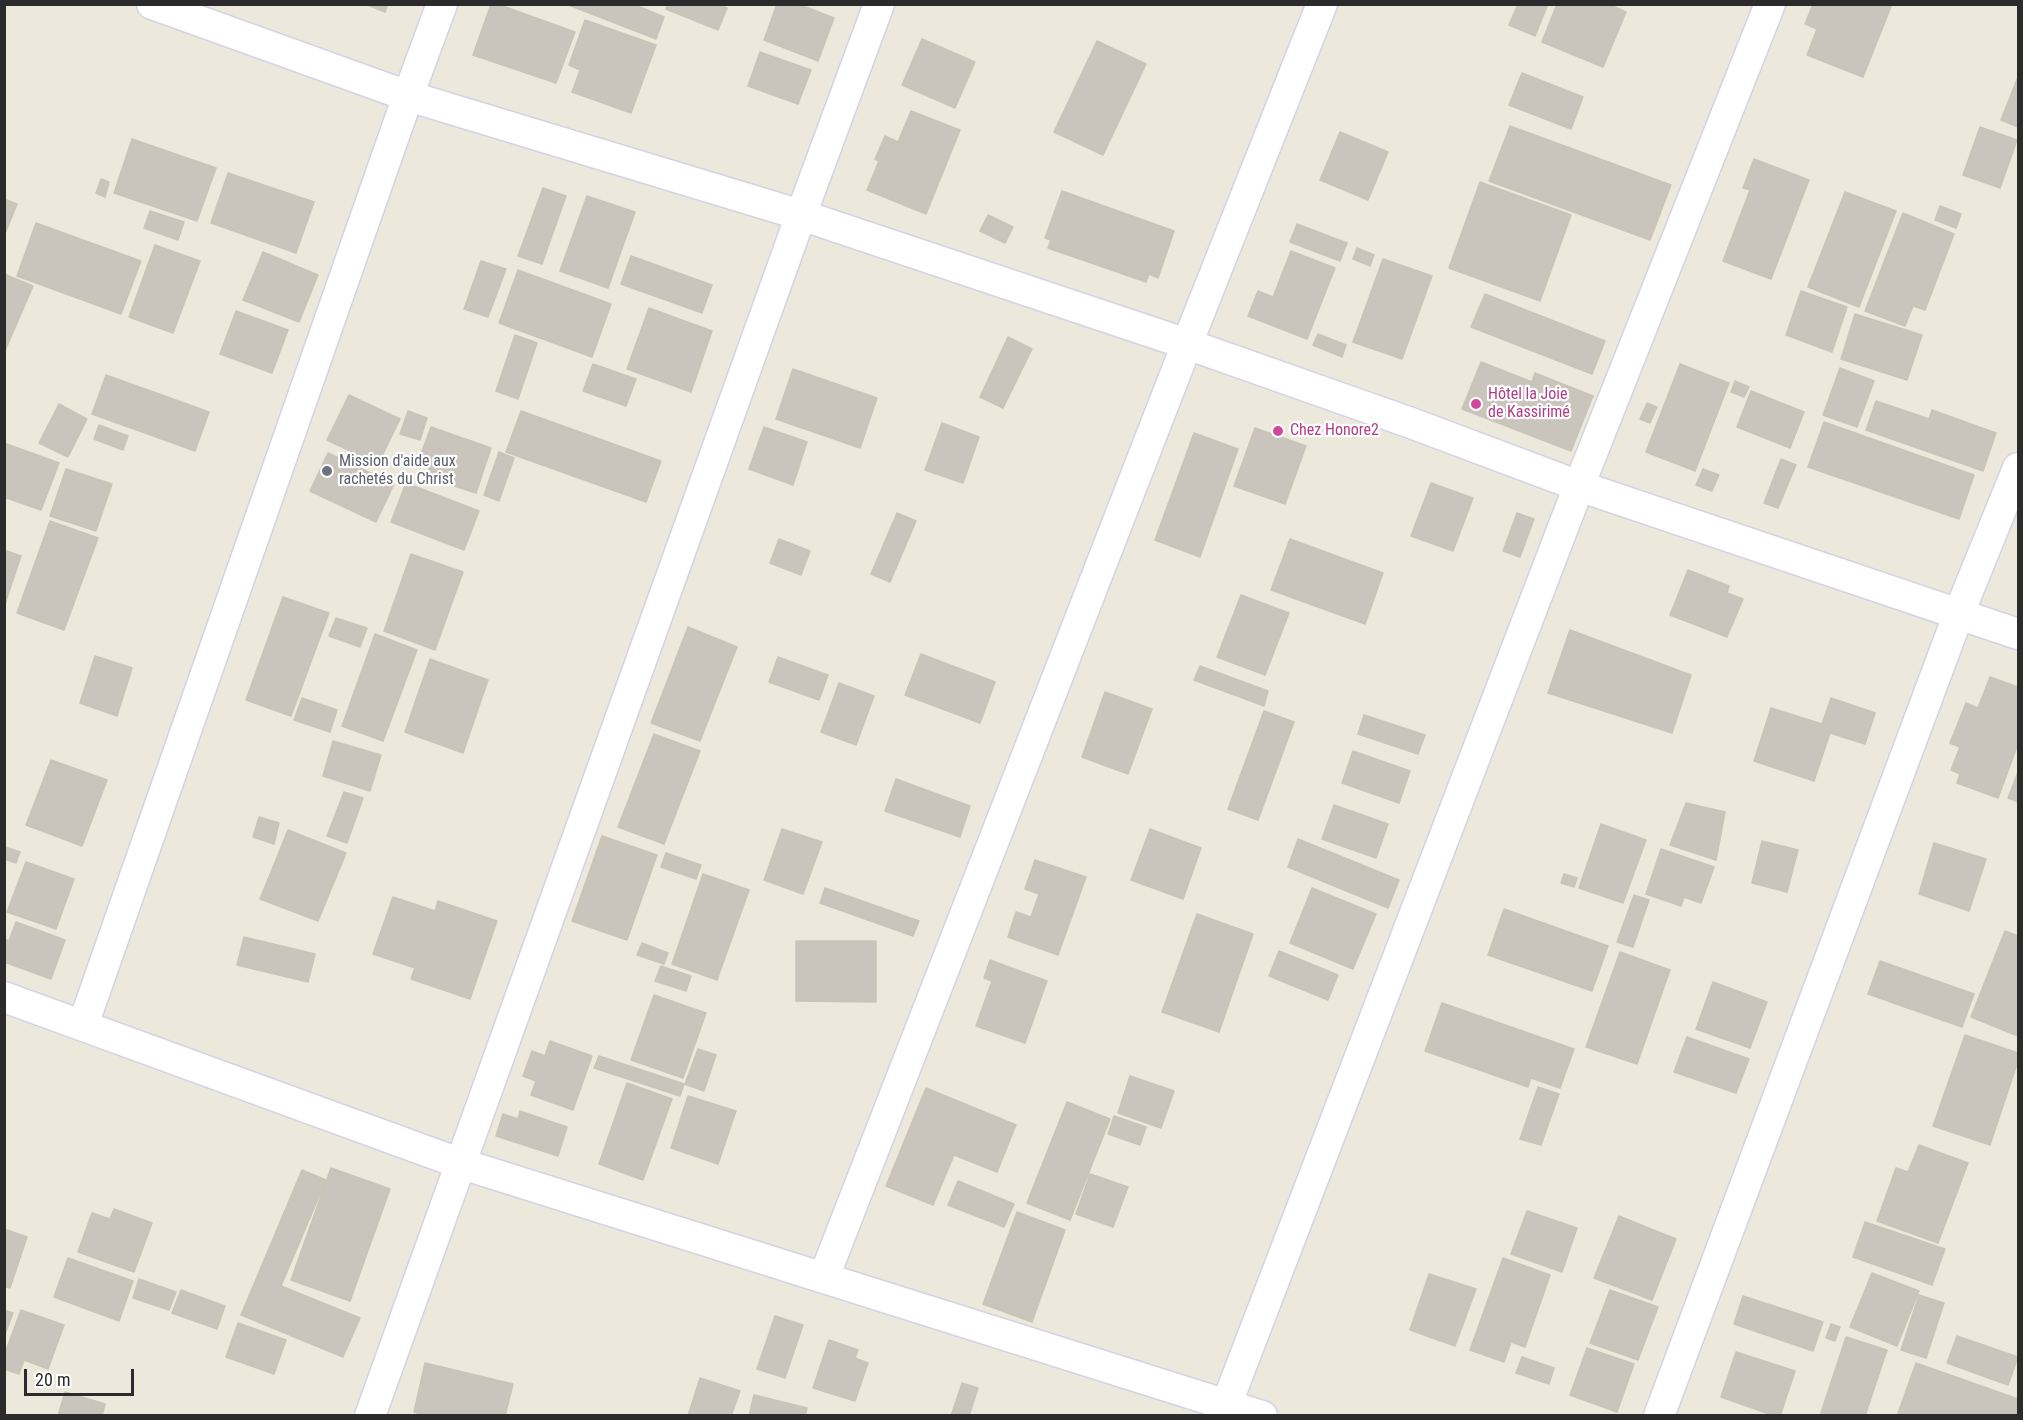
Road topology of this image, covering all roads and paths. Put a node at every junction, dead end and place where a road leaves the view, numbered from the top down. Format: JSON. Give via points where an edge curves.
{"nodes":[{"id":1,"x":152,"y":4,"type":"edge"},
{"id":2,"x":442,"y":4,"type":"edge"},
{"id":3,"x":879,"y":4,"type":"edge"},
{"id":4,"x":1322,"y":4,"type":"edge"},
{"id":5,"x":1770,"y":4,"type":"edge"},
{"id":6,"x":408,"y":96,"type":"junction"},
{"id":7,"x":801,"y":215,"type":"junction"},
{"id":8,"x":1187,"y":344,"type":"junction"},
{"id":9,"x":2019,"y":468,"type":"edge"},
{"id":10,"x":1579,"y":486,"type":"junction"},
{"id":11,"x":1959,"y":613,"type":"junction"},
{"id":12,"x":2019,"y":634,"type":"edge"},
{"id":13,"x":4,"y":997,"type":"edge"},
{"id":14,"x":83,"y":1025,"type":"junction"},
{"id":15,"x":459,"y":1163,"type":"junction"},
{"id":16,"x":824,"y":1277,"type":"junction"},
{"id":17,"x":1224,"y":1409,"type":"edge"},
{"id":18,"x":370,"y":1416,"type":"edge"},
{"id":19,"x":1262,"y":1416,"type":"edge"},
{"id":20,"x":1659,"y":1416,"type":"edge"}],
"edges":[{"from":1,"to":6,"type":"street"},
{"from":2,"to":6,"type":"street"},
{"from":3,"to":7,"type":"street"},
{"from":4,"to":8,"type":"street"},
{"from":5,"to":10,"type":"street"},
{"from":6,"to":7,"type":"street"},
{"from":6,"to":14,"type":"street"},
{"from":7,"to":8,"type":"street"},
{"from":7,"to":15,"type":"street"},
{"from":8,"to":10,"type":"street"},
{"from":8,"to":16,"type":"street"},
{"from":9,"to":11,"type":"street"},
{"from":10,"to":11,"type":"street"},
{"from":10,"to":17,"type":"street"},
{"from":11,"to":12,"type":"street"},
{"from":11,"to":20,"type":"street"},
{"from":13,"to":14,"type":"street"},
{"from":14,"to":15,"type":"street"},
{"from":15,"to":16,"type":"street"},
{"from":15,"to":18,"type":"street"},
{"from":16,"to":17,"type":"street"},
{"from":17,"to":19,"type":"street"}]}
